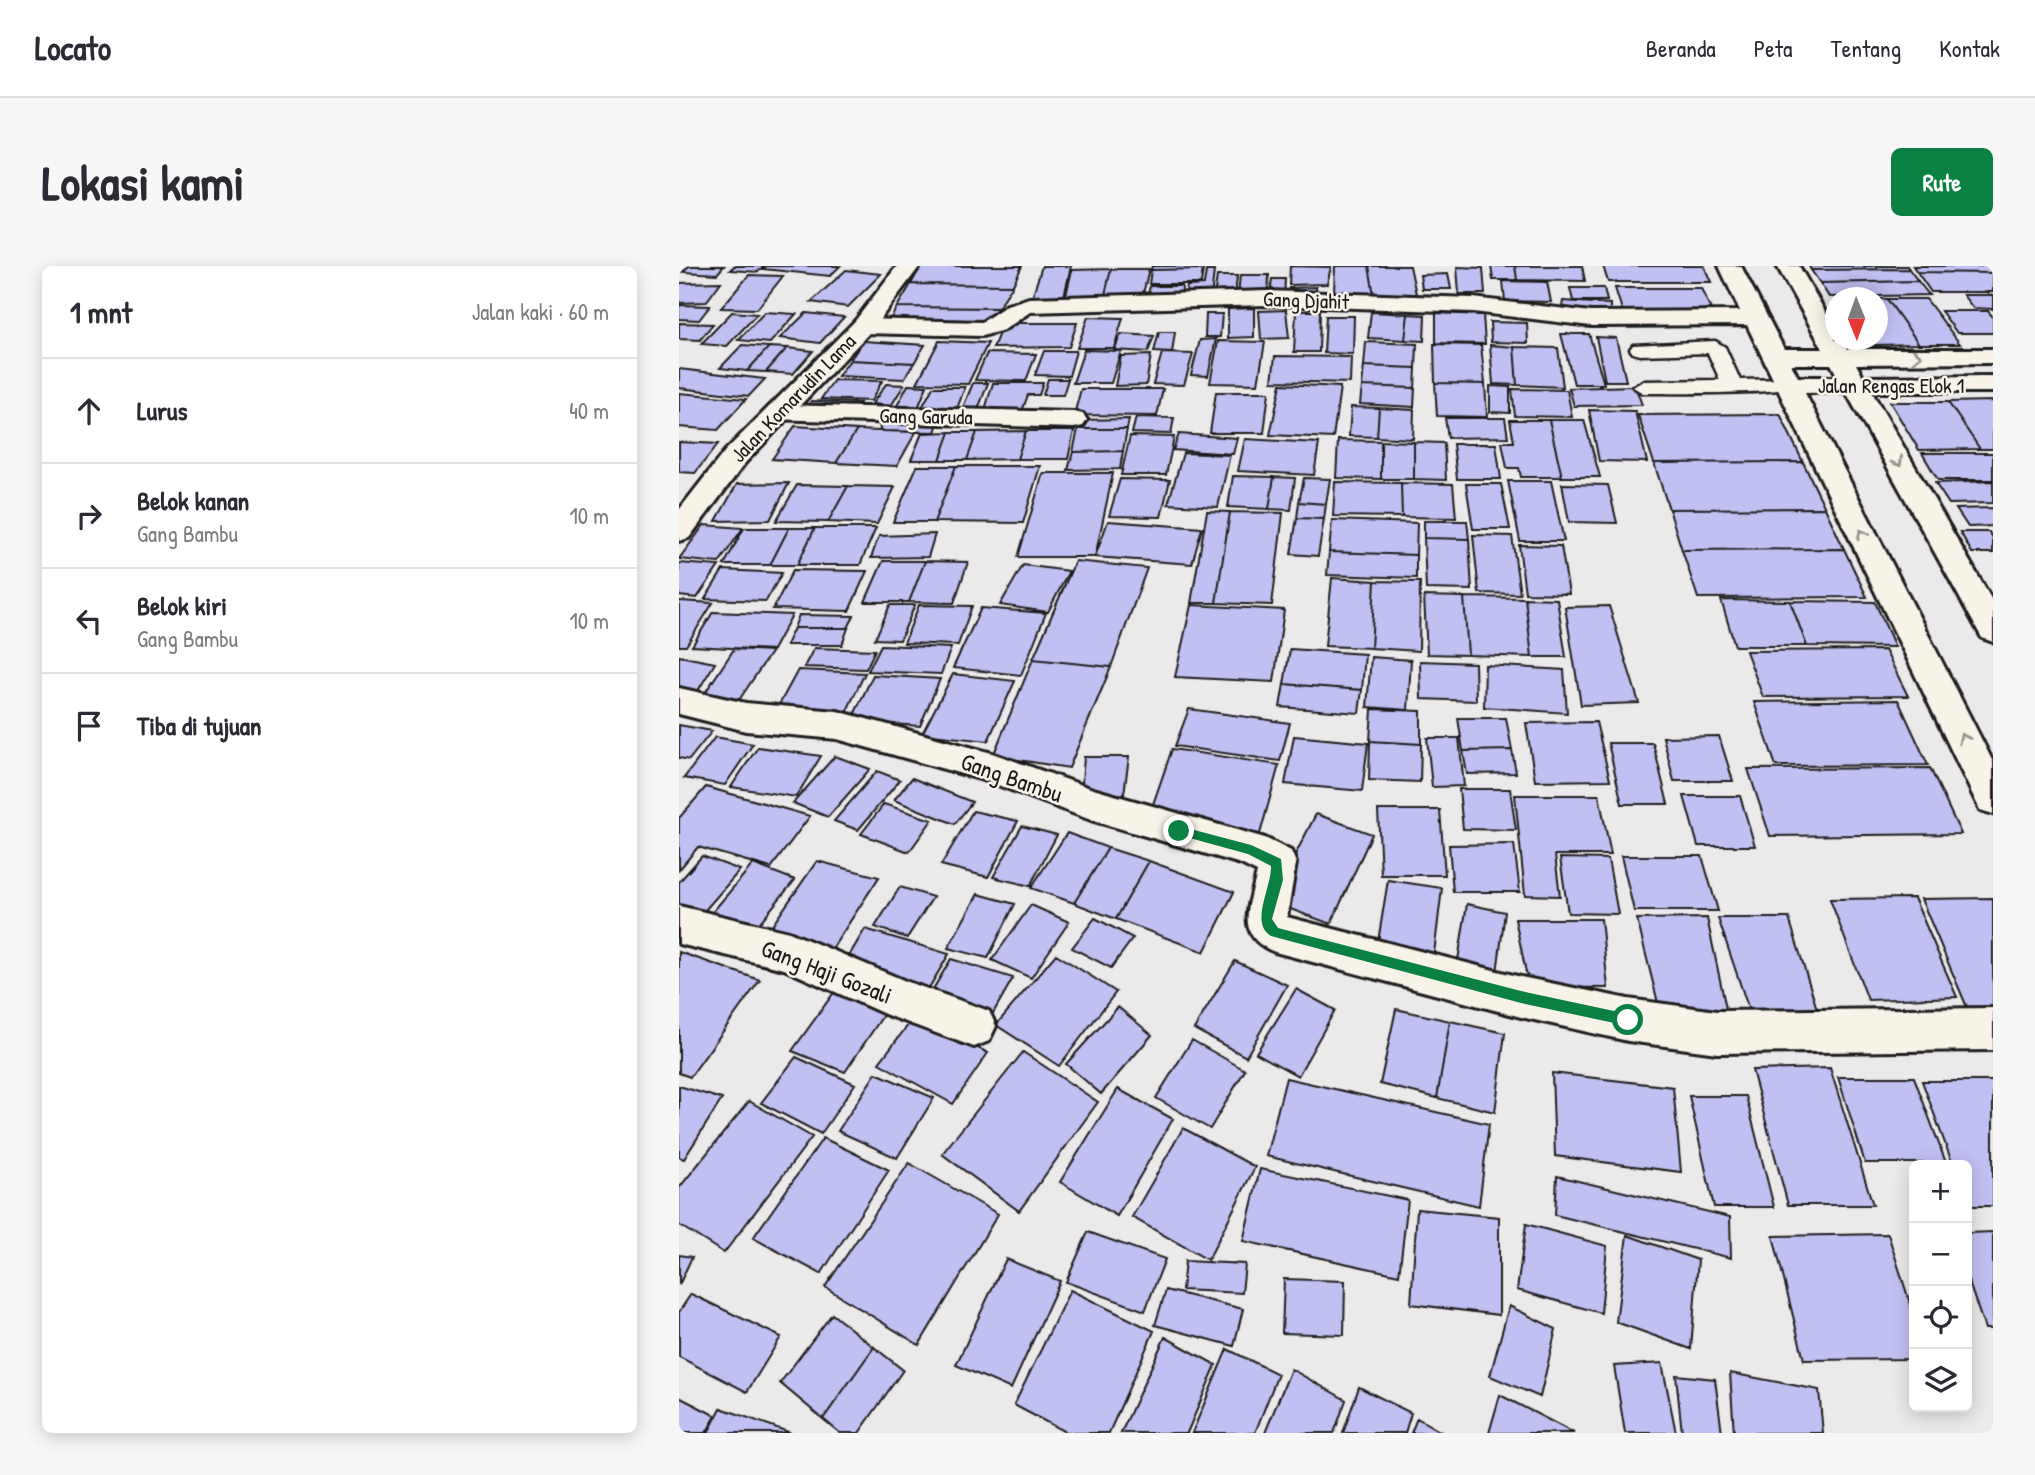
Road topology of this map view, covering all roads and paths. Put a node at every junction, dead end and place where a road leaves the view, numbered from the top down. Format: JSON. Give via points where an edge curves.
{"nodes":[{"id":1,"x":909,"y":266,"type":"edge"},
{"id":2,"x":1730,"y":266,"type":"edge"},
{"id":3,"x":1788,"y":266,"type":"edge"},
{"id":4,"x":1756,"y":318,"type":"junction"},
{"id":5,"x":863,"y":326,"type":"junction"},
{"id":6,"x":1640,"y":349,"type":"dead end"},
{"id":7,"x":1993,"y":356,"type":"edge"},
{"id":8,"x":1775,"y":357,"type":"junction"},
{"id":9,"x":1840,"y":357,"type":"junction"},
{"id":10,"x":1993,"y":384,"type":"edge"},
{"id":11,"x":1789,"y":385,"type":"junction"},
{"id":12,"x":1855,"y":385,"type":"junction"},
{"id":13,"x":1733,"y":386,"type":"junction"},
{"id":14,"x":1643,"y":387,"type":"dead end"},
{"id":15,"x":778,"y":413,"type":"junction"},
{"id":16,"x":1074,"y":420,"type":"dead end"},
{"id":17,"x":679,"y":531,"type":"edge"},
{"id":18,"x":1993,"y":630,"type":"edge"},
{"id":19,"x":679,"y":701,"type":"edge"},
{"id":20,"x":1993,"y":799,"type":"edge"},
{"id":21,"x":679,"y":925,"type":"edge"},
{"id":22,"x":974,"y":1026,"type":"dead end"},
{"id":23,"x":1993,"y":1029,"type":"edge"}],
"edges":[{"from":1,"to":5,"type":"street","name":"Jalan Komarudin Lama"},
{"from":2,"to":4,"type":"street"},
{"from":3,"to":9,"type":"street"},
{"from":4,"to":5,"type":"street","name":"Gang Djahit","via":[[1591,319],[1473,305],[1267,298],[1029,305],[1011,310],[996,326],[982,328]]},
{"from":4,"to":8,"type":"street"},
{"from":5,"to":15,"type":"street","name":"Jalan Komarudin Lama"},
{"from":6,"to":13,"type":"lane","via":[[1715,347]]},
{"from":9,"to":7,"type":"street","name":"Jalan Rengas Elok 1","one_way":true},
{"from":8,"to":9,"type":"street","name":"Jalan Rengas Elok 1"},
{"from":8,"to":11,"type":"street"},
{"from":9,"to":12,"type":"street"},
{"from":10,"to":12,"type":"street","name":"Jalan Rengas Elok 1"},
{"from":11,"to":12,"type":"street","name":"Jalan Rengas Elok 1"},
{"from":11,"to":13,"type":"lane"},
{"from":20,"to":11,"type":"street","one_way":true},
{"from":12,"to":18,"type":"street","one_way":true},
{"from":13,"to":14,"type":"lane"},
{"from":15,"to":16,"type":"street","name":"Gang Garuda"},
{"from":15,"to":17,"type":"street","name":"Jalan Komarudin Lama","via":[[735,457]]},
{"from":19,"to":23,"type":"street","name":"Gang Bambu","via":[[746,717],[837,726],[992,768],[1091,804],[1251,850],[1277,863],[1277,880],[1266,912],[1267,925],[1275,933],[1521,997],[1628,1020],[1717,1032]]},
{"from":21,"to":22,"type":"street","name":"Gang Haji Gozali","via":[[789,951],[902,1001]]}]}
